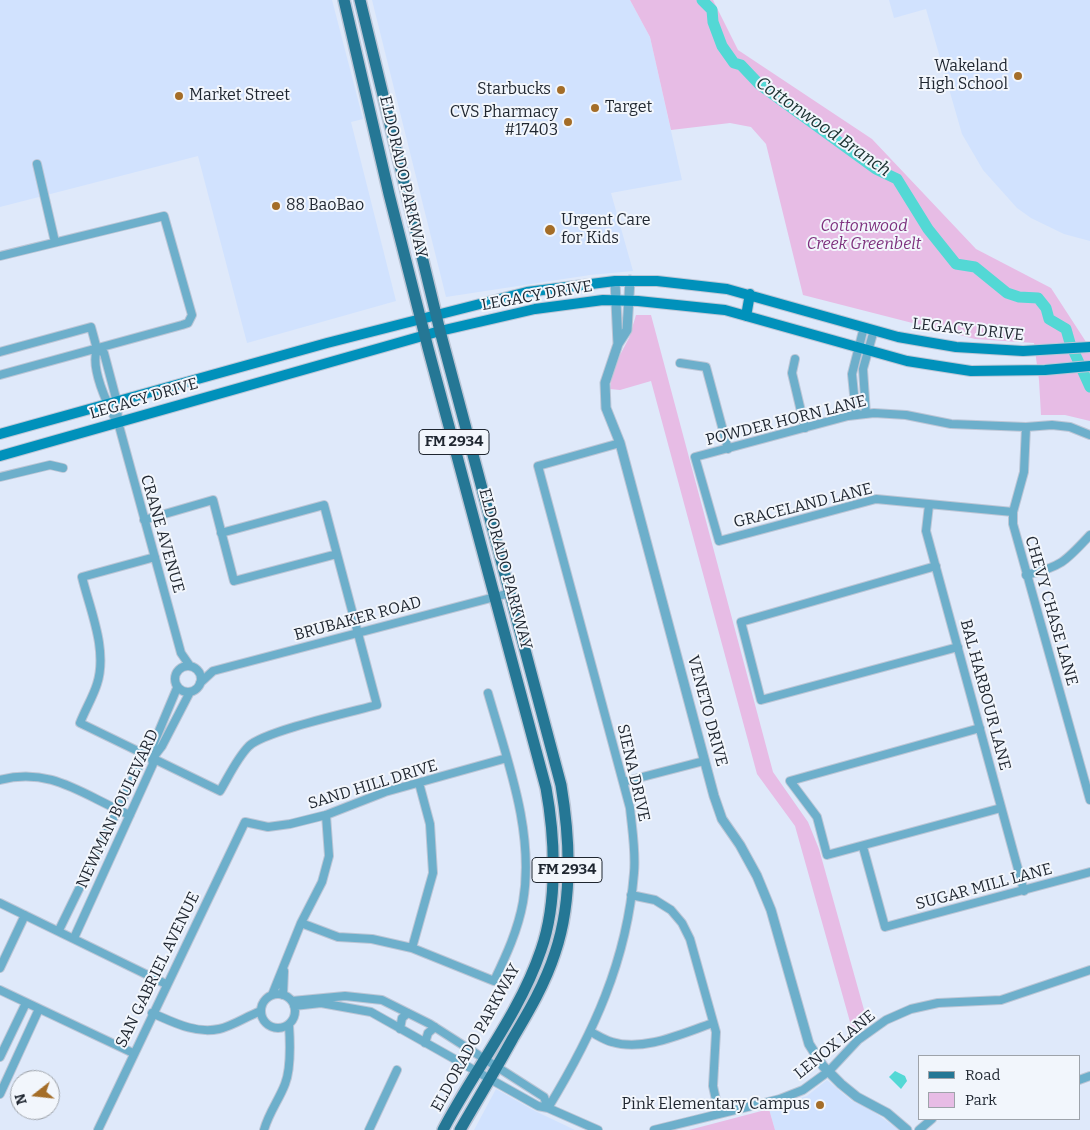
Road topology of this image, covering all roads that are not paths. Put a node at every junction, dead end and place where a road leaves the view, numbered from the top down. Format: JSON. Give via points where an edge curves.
{"nodes":[{"id":1,"x":345,"y":5,"type":"edge"},
{"id":2,"x":362,"y":9,"type":"edge"},
{"id":3,"x":349,"y":22,"type":"junction"},
{"id":4,"x":37,"y":164,"type":"dead end"},
{"id":5,"x":55,"y":242,"type":"junction"},
{"id":6,"x":0,"y":256,"type":"edge"},
{"id":7,"x":630,"y":280,"type":"junction"},
{"id":8,"x":615,"y":281,"type":"junction"},
{"id":9,"x":750,"y":294,"type":"junction"},
{"id":10,"x":616,"y":300,"type":"junction"},
{"id":11,"x":630,"y":300,"type":"junction"},
{"id":12,"x":436,"y":315,"type":"junction"},
{"id":13,"x":746,"y":316,"type":"junction"},
{"id":14,"x":421,"y":319,"type":"junction"},
{"id":15,"x":869,"y":329,"type":"junction"},
{"id":16,"x":440,"y":331,"type":"junction"},
{"id":17,"x":425,"y":335,"type":"junction"},
{"id":18,"x":618,"y":344,"type":"junction"},
{"id":19,"x":1090,"y":347,"type":"edge"},
{"id":20,"x":863,"y":348,"type":"junction"},
{"id":21,"x":97,"y":349,"type":"junction"},
{"id":22,"x":0,"y":352,"type":"edge"},
{"id":23,"x":275,"y":358,"type":"junction"},
{"id":24,"x":795,"y":359,"type":"dead end"},
{"id":25,"x":680,"y":364,"type":"dead end"},
{"id":26,"x":1090,"y":366,"type":"edge"},
{"id":27,"x":0,"y":376,"type":"edge"},
{"id":28,"x":280,"y":376,"type":"junction"},
{"id":29,"x":112,"y":404,"type":"junction"},
{"id":30,"x":866,"y":414,"type":"junction"},
{"id":31,"x":856,"y":415,"type":"junction"},
{"id":32,"x":118,"y":422,"type":"junction"},
{"id":33,"x":1026,"y":427,"type":"junction"},
{"id":34,"x":805,"y":428,"type":"junction"},
{"id":35,"x":0,"y":434,"type":"edge"},
{"id":36,"x":1090,"y":435,"type":"edge"},
{"id":37,"x":620,"y":444,"type":"junction"},
{"id":38,"x":728,"y":449,"type":"junction"},
{"id":39,"x":0,"y":456,"type":"edge"},
{"id":40,"x":63,"y":468,"type":"dead end"},
{"id":41,"x":0,"y":477,"type":"edge"},
{"id":42,"x":929,"y":505,"type":"junction"},
{"id":43,"x":1013,"y":512,"type":"junction"},
{"id":44,"x":144,"y":520,"type":"junction"},
{"id":45,"x":221,"y":533,"type":"junction"},
{"id":46,"x":1090,"y":535,"type":"edge"},
{"id":47,"x":719,"y":541,"type":"joint"},
{"id":48,"x":337,"y":554,"type":"junction"},
{"id":49,"x":154,"y":557,"type":"junction"},
{"id":50,"x":936,"y":566,"type":"junction"},
{"id":51,"x":1026,"y":575,"type":"junction"},
{"id":52,"x":510,"y":593,"type":"junction"},
{"id":53,"x":495,"y":597,"type":"junction"},
{"id":54,"x":358,"y":634,"type":"junction"},
{"id":55,"x":958,"y":647,"type":"junction"},
{"id":56,"x":181,"y":653,"type":"junction"},
{"id":57,"x":190,"y":666,"type":"junction"},
{"id":58,"x":179,"y":669,"type":"junction"},
{"id":59,"x":198,"y":671,"type":"junction"},
{"id":60,"x":213,"y":671,"type":"junction"},
{"id":61,"x":200,"y":683,"type":"junction"},
{"id":62,"x":177,"y":688,"type":"junction"},
{"id":63,"x":190,"y":692,"type":"junction"},
{"id":64,"x":488,"y":693,"type":"dead end"},
{"id":65,"x":980,"y":728,"type":"junction"},
{"id":66,"x":150,"y":758,"type":"junction"},
{"id":67,"x":507,"y":758,"type":"junction"},
{"id":68,"x":704,"y":760,"type":"junction"},
{"id":69,"x":0,"y":780,"type":"edge"},
{"id":70,"x":623,"y":782,"type":"junction"},
{"id":71,"x":419,"y":783,"type":"junction"},
{"id":72,"x":1090,"y":800,"type":"edge"},
{"id":73,"x":1002,"y":808,"type":"junction"},
{"id":74,"x":117,"y":810,"type":"junction"},
{"id":75,"x":130,"y":815,"type":"junction"},
{"id":76,"x":326,"y":815,"type":"junction"},
{"id":77,"x":245,"y":822,"type":"joint"},
{"id":78,"x":863,"y":847,"type":"junction"},
{"id":79,"x":1090,"y":872,"type":"edge"},
{"id":80,"x":1024,"y":891,"type":"junction"},
{"id":81,"x":631,"y":895,"type":"junction"},
{"id":82,"x":0,"y":903,"type":"edge"},
{"id":83,"x":25,"y":915,"type":"junction"},
{"id":84,"x":301,"y":923,"type":"junction"},
{"id":85,"x":59,"y":930,"type":"junction"},
{"id":86,"x":74,"y":938,"type":"junction"},
{"id":87,"x":412,"y":948,"type":"junction"},
{"id":88,"x":284,"y":966,"type":"junction"},
{"id":89,"x":0,"y":968,"type":"edge"},
{"id":90,"x":1090,"y":970,"type":"edge"},
{"id":91,"x":166,"y":984,"type":"junction"},
{"id":92,"x":0,"y":990,"type":"edge"},
{"id":93,"x":272,"y":995,"type":"junction"},
{"id":94,"x":282,"y":995,"type":"junction"},
{"id":95,"x":26,"y":1003,"type":"junction"},
{"id":96,"x":293,"y":1004,"type":"junction"},
{"id":97,"x":39,"y":1009,"type":"junction"},
{"id":98,"x":152,"y":1013,"type":"junction"},
{"id":99,"x":408,"y":1013,"type":"junction"},
{"id":100,"x":261,"y":1014,"type":"junction"},
{"id":101,"x":714,"y":1023,"type":"junction"},
{"id":102,"x":286,"y":1026,"type":"junction"},
{"id":103,"x":434,"y":1027,"type":"junction"},
{"id":104,"x":400,"y":1029,"type":"junction"},
{"id":105,"x":591,"y":1032,"type":"junction"},
{"id":106,"x":425,"y":1043,"type":"junction"},
{"id":107,"x":134,"y":1053,"type":"junction"},
{"id":108,"x":0,"y":1058,"type":"edge"},
{"id":109,"x":484,"y":1060,"type":"junction"},
{"id":110,"x":496,"y":1068,"type":"junction"},
{"id":111,"x":397,"y":1070,"type":"dead end"},
{"id":112,"x":829,"y":1071,"type":"junction"},
{"id":113,"x":477,"y":1072,"type":"junction"},
{"id":114,"x":490,"y":1079,"type":"junction"},
{"id":115,"x":0,"y":1094,"type":"edge"},
{"id":116,"x":548,"y":1108,"type":"junction"},
{"id":117,"x":720,"y":1114,"type":"junction"},
{"id":118,"x":931,"y":1120,"type":"edge"},
{"id":119,"x":98,"y":1130,"type":"edge"},
{"id":120,"x":264,"y":1130,"type":"edge"},
{"id":121,"x":369,"y":1130,"type":"edge"},
{"id":122,"x":443,"y":1130,"type":"edge"},
{"id":123,"x":460,"y":1130,"type":"edge"},
{"id":124,"x":598,"y":1130,"type":"edge"},
{"id":125,"x":654,"y":1130,"type":"edge"},
{"id":126,"x":907,"y":1130,"type":"edge"},
{"id":127,"x":919,"y":1130,"type":"edge"}],
"edges":[{"from":1,"to":2,"type":"main road"},
{"from":1,"to":3,"type":"main road","name":"ELDORADO PARKWAY","number":"FM 2934"},
{"from":2,"to":3,"type":"main road"},
{"from":2,"to":12,"type":"main road","name":"ELDORADO PARKWAY","number":"FM 2934"},
{"from":3,"to":14,"type":"main road","name":"ELDORADO PARKWAY","number":"FM 2934"},
{"from":4,"to":5,"type":"street"},
{"from":5,"to":6,"type":"street"},
{"from":5,"to":21,"type":"street","via":[[164,216],[191,320]]},
{"from":7,"to":8,"type":"main road","name":"LEGACY DRIVE"},
{"from":7,"to":9,"type":"main road","name":"LEGACY DRIVE"},
{"from":7,"to":11,"type":"street","name":"VENETO DRIVE"},
{"from":8,"to":10,"type":"street","name":"VENETO DRIVE"},
{"from":8,"to":12,"type":"main road","name":"LEGACY DRIVE","via":[[527,292]]},
{"from":9,"to":13,"type":"main road"},
{"from":9,"to":15,"type":"main road","name":"LEGACY DRIVE"},
{"from":10,"to":11,"type":"main road","name":"LEGACY DRIVE"},
{"from":10,"to":16,"type":"main road","name":"LEGACY DRIVE","via":[[535,308]]},
{"from":10,"to":18,"type":"street","name":"VENETO DRIVE"},
{"from":11,"to":13,"type":"main road","name":"LEGACY DRIVE","via":[[725,310]]},
{"from":11,"to":18,"type":"street","name":"VENETO DRIVE","via":[[627,330]]},
{"from":12,"to":14,"type":"main road","name":"LEGACY DRIVE"},
{"from":12,"to":16,"type":"main road","name":"ELDORADO PARKWAY","number":"FM 2934"},
{"from":13,"to":20,"type":"main road","name":"LEGACY DRIVE"},
{"from":14,"to":17,"type":"main road","name":"ELDORADO PARKWAY","number":"FM 2934"},
{"from":14,"to":23,"type":"main road","name":"LEGACY DRIVE"},
{"from":15,"to":19,"type":"main road","name":"LEGACY DRIVE","via":[[956,347],[1036,351]]},
{"from":15,"to":20,"type":"street"},
{"from":16,"to":17,"type":"main road","name":"LEGACY DRIVE"},
{"from":16,"to":52,"type":"main road","name":"ELDORADO PARKWAY","number":"FM 2934"},
{"from":17,"to":28,"type":"main road","name":"LEGACY DRIVE"},
{"from":17,"to":53,"type":"main road","name":"ELDORADO PARKWAY","number":"FM 2934"},
{"from":18,"to":37,"type":"street","name":"VENETO DRIVE","via":[[605,383],[606,408]]},
{"from":20,"to":26,"type":"main road","name":"LEGACY DRIVE","via":[[908,361],[971,371]]},
{"from":20,"to":30,"type":"street"},
{"from":20,"to":31,"type":"street","via":[[852,374]]},
{"from":21,"to":22,"type":"street","name":"CRANE AVENUE","via":[[91,327]]},
{"from":21,"to":27,"type":"street"},
{"from":21,"to":29,"type":"street","name":"CRANE AVENUE","via":[[104,353]]},
{"from":23,"to":28,"type":"main road"},
{"from":23,"to":29,"type":"main road","name":"LEGACY DRIVE"},
{"from":24,"to":34,"type":"street","via":[[792,373]]},
{"from":25,"to":38,"type":"street","via":[[706,367]]},
{"from":28,"to":32,"type":"main road","name":"LEGACY DRIVE"},
{"from":29,"to":32,"type":"street","name":"CRANE AVENUE"},
{"from":29,"to":35,"type":"main road","name":"LEGACY DRIVE"},
{"from":30,"to":31,"type":"street","name":"POWDER HORN LANE"},
{"from":30,"to":33,"type":"street","name":"POWDER HORN LANE","via":[[906,415],[951,424]]},
{"from":31,"to":34,"type":"street","name":"POWDER HORN LANE"},
{"from":32,"to":39,"type":"main road","name":"LEGACY DRIVE"},
{"from":32,"to":44,"type":"street","name":"CRANE AVENUE"},
{"from":33,"to":36,"type":"street","name":"POWDER HORN LANE","via":[[1070,427]]},
{"from":33,"to":43,"type":"street","name":"CHEVY CHASE LANE","via":[[1024,472]]},
{"from":34,"to":38,"type":"street","name":"POWDER HORN LANE"},
{"from":37,"to":68,"type":"street","name":"VENETO DRIVE"},
{"from":37,"to":70,"type":"street","name":"SIENA DRIVE","via":[[538,466]]},
{"from":38,"to":47,"type":"street","name":"POWDER HORN LANE","via":[[695,457]]},
{"from":40,"to":41,"type":"street","via":[[50,465]]},
{"from":42,"to":43,"type":"street","name":"GRACELAND LANE"},
{"from":42,"to":47,"type":"street","name":"GRACELAND LANE","via":[[876,499]]},
{"from":42,"to":50,"type":"street","name":"BAL HARBOUR LANE","via":[[926,531]]},
{"from":43,"to":51,"type":"street","name":"CHEVY CHASE LANE","via":[[1015,535]]},
{"from":44,"to":45,"type":"street","via":[[213,500]]},
{"from":44,"to":49,"type":"street","name":"CRANE AVENUE"},
{"from":45,"to":48,"type":"street","via":[[234,581]]},
{"from":45,"to":48,"type":"street","via":[[324,505]]},
{"from":46,"to":51,"type":"street","via":[[1066,561]]},
{"from":48,"to":54,"type":"street"},
{"from":49,"to":56,"type":"street","name":"CRANE AVENUE"},
{"from":49,"to":66,"type":"street","via":[[82,577],[101,665],[97,684],[80,723]]},
{"from":50,"to":55,"type":"street","name":"BAL HARBOUR LANE"},
{"from":50,"to":55,"type":"street","via":[[741,622],[761,700]]},
{"from":51,"to":72,"type":"street","name":"CHEVY CHASE LANE"},
{"from":52,"to":53,"type":"street","name":"BRUBAKER ROAD"},
{"from":52,"to":110,"type":"main road","name":"ELDORADO PARKWAY","number":"FM 2934","via":[[560,785],[566,816],[567,879],[561,934],[555,954],[534,1003]]},
{"from":53,"to":54,"type":"street","name":"BRUBAKER ROAD"},
{"from":53,"to":109,"type":"main road","name":"ELDORADO PARKWAY","number":"FM 2934","via":[[546,788],[551,817],[552,878],[541,949],[520,996]]},
{"from":54,"to":60,"type":"street","name":"BRUBAKER ROAD"},
{"from":54,"to":66,"type":"street","via":[[376,705],[280,732],[251,744],[220,791]]},
{"from":55,"to":65,"type":"street","name":"BAL HARBOUR LANE"},
{"from":56,"to":57,"type":"street","name":"CRANE AVENUE"},
{"from":56,"to":58,"type":"street","name":"CRANE AVENUE"},
{"from":57,"to":58,"type":"street"},
{"from":57,"to":59,"type":"street"},
{"from":58,"to":62,"type":"street"},
{"from":59,"to":60,"type":"street","name":"BRUBAKER ROAD"},
{"from":59,"to":61,"type":"street"},
{"from":60,"to":61,"type":"street","name":"BRUBAKER ROAD"},
{"from":61,"to":63,"type":"street"},
{"from":62,"to":63,"type":"street"},
{"from":62,"to":66,"type":"street","name":"NEWMAN BOULEVARD"},
{"from":63,"to":66,"type":"street","name":"NEWMAN BOULEVARD","via":[[162,746]]},
{"from":64,"to":67,"type":"street"},
{"from":65,"to":73,"type":"street","name":"BAL HARBOUR LANE"},
{"from":65,"to":78,"type":"street","via":[[790,781],[817,817],[827,856]]},
{"from":66,"to":74,"type":"street","name":"NEWMAN BOULEVARD","via":[[142,760]]},
{"from":66,"to":75,"type":"street","name":"NEWMAN BOULEVARD","via":[[153,764]]},
{"from":67,"to":71,"type":"street","name":"SAND HILL DRIVE"},
{"from":67,"to":87,"type":"street","via":[[523,822],[523,902],[494,981]]},
{"from":68,"to":70,"type":"street"},
{"from":68,"to":112,"type":"street","name":"VENETO DRIVE","via":[[722,819],[757,876],[771,910],[809,1044]]},
{"from":69,"to":74,"type":"street","via":[[22,775],[43,776]]},
{"from":70,"to":81,"type":"street","name":"SIENA DRIVE","via":[[634,841]]},
{"from":71,"to":76,"type":"street","name":"SAND HILL DRIVE","via":[[385,792]]},
{"from":71,"to":87,"type":"street","via":[[430,824],[433,873]]},
{"from":73,"to":78,"type":"street"},
{"from":73,"to":80,"type":"street","name":"BAL HARBOUR LANE"},
{"from":74,"to":75,"type":"street"},
{"from":74,"to":85,"type":"street","name":"NEWMAN BOULEVARD"},
{"from":75,"to":86,"type":"street","name":"NEWMAN BOULEVARD"},
{"from":76,"to":77,"type":"street","name":"SAND HILL DRIVE","via":[[268,827]]},
{"from":76,"to":84,"type":"street","via":[[329,856],[322,882]]},
{"from":77,"to":91,"type":"street","name":"SAN GABRIEL AVENUE"},
{"from":78,"to":80,"type":"street","name":"SUGAR MILL LANE","via":[[885,927]]},
{"from":79,"to":80,"type":"street","name":"SUGAR MILL LANE"},
{"from":81,"to":101,"type":"street","via":[[655,900],[682,923],[690,939]]},
{"from":81,"to":105,"type":"street","name":"SIENA DRIVE","via":[[616,968]]},
{"from":82,"to":83,"type":"street"},
{"from":83,"to":85,"type":"street"},
{"from":83,"to":89,"type":"street"},
{"from":84,"to":87,"type":"street","via":[[338,937],[372,939]]},
{"from":84,"to":88,"type":"street"},
{"from":85,"to":86,"type":"street"},
{"from":86,"to":91,"type":"street"},
{"from":88,"to":93,"type":"street"},
{"from":88,"to":94,"type":"street"},
{"from":90,"to":112,"type":"street","name":"LENOX LANE","via":[[1001,1000],[938,1003],[910,1009],[886,1020],[858,1040]]},
{"from":91,"to":98,"type":"street","name":"SAN GABRIEL AVENUE"},
{"from":92,"to":95,"type":"street"},
{"from":93,"to":94,"type":"street"},
{"from":93,"to":100,"type":"street","via":[[264,1002]]},
{"from":94,"to":96,"type":"street"},
{"from":95,"to":97,"type":"street"},
{"from":95,"to":108,"type":"street"},
{"from":96,"to":99,"type":"street","via":[[345,996],[382,1000]]},
{"from":96,"to":102,"type":"street","via":[[294,1016]]},
{"from":96,"to":104,"type":"street","via":[[321,1003],[371,1012]]},
{"from":97,"to":107,"type":"street"},
{"from":97,"to":115,"type":"street"},
{"from":98,"to":100,"type":"street","via":[[197,1030],[219,1029]]},
{"from":98,"to":107,"type":"street","name":"SAN GABRIEL AVENUE"},
{"from":99,"to":103,"type":"street"},
{"from":99,"to":104,"type":"street","via":[[402,1018]]},
{"from":100,"to":102,"type":"street","via":[[273,1028]]},
{"from":101,"to":105,"type":"street","via":[[633,1044],[612,1042]]},
{"from":101,"to":117,"type":"street","via":[[713,1086]]},
{"from":102,"to":120,"type":"street","via":[[289,1052],[286,1082]]},
{"from":103,"to":106,"type":"street"},
{"from":103,"to":109,"type":"street"},
{"from":104,"to":106,"type":"street"},
{"from":105,"to":116,"type":"street","name":"SIENA DRIVE"},
{"from":106,"to":113,"type":"street"},
{"from":107,"to":119,"type":"street","name":"SAN GABRIEL AVENUE"},
{"from":109,"to":110,"type":"street"},
{"from":109,"to":113,"type":"main road","name":"ELDORADO PARKWAY","number":"FM 2934"},
{"from":110,"to":114,"type":"main road","name":"ELDORADO PARKWAY","number":"FM 2934"},
{"from":110,"to":116,"type":"street","via":[[544,1098]]},
{"from":111,"to":121,"type":"street"},
{"from":112,"to":117,"type":"street","name":"LENOX LANE","via":[[803,1090]]},
{"from":112,"to":126,"type":"street","name":"VENETO DRIVE","via":[[856,1097],[887,1112]]},
{"from":113,"to":114,"type":"street"},
{"from":113,"to":122,"type":"main road","name":"ELDORADO PARKWAY","number":"FM 2934"},
{"from":114,"to":116,"type":"street","via":[[538,1106]]},
{"from":114,"to":123,"type":"main road","name":"ELDORADO PARKWAY","number":"FM 2934"},
{"from":116,"to":124,"type":"street"},
{"from":117,"to":125,"type":"street","name":"LENOX LANE"},
{"from":118,"to":127,"type":"street"}]}
